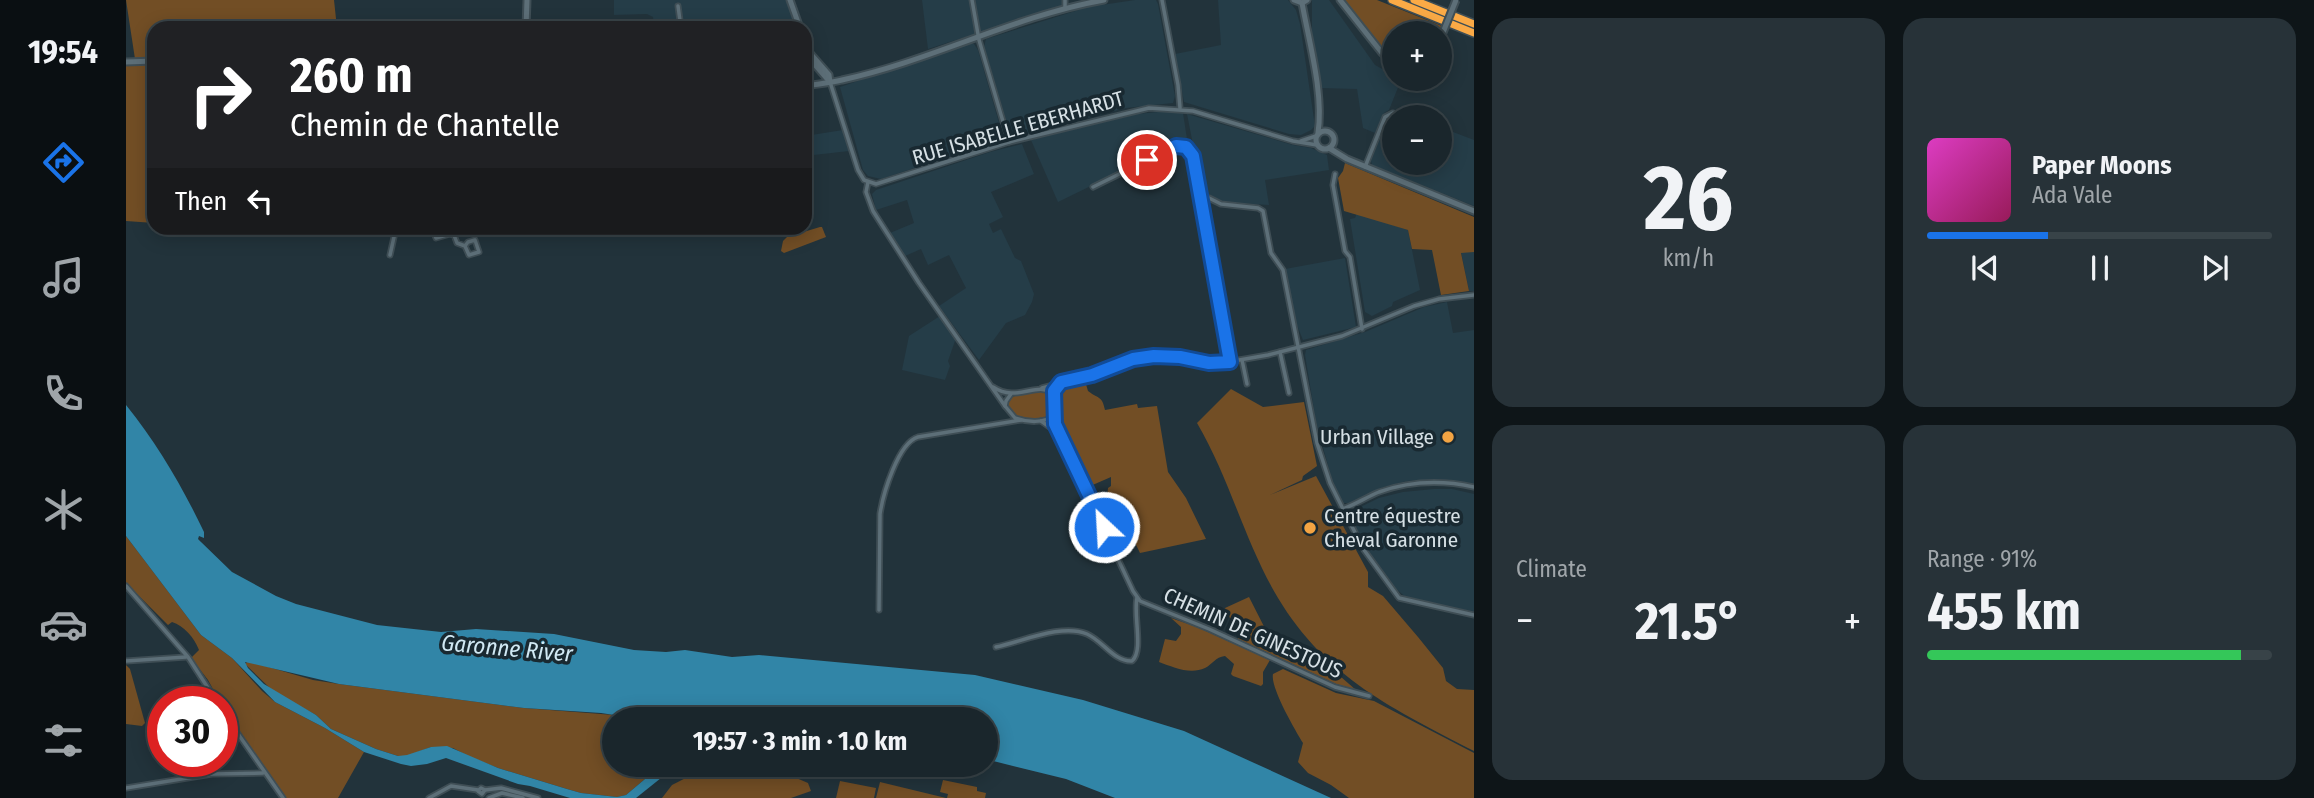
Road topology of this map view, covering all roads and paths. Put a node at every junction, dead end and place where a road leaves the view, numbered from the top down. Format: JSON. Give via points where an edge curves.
{"nodes":[{"id":1,"x":527,"y":0,"type":"edge"},
{"id":2,"x":790,"y":0,"type":"edge"},
{"id":3,"x":972,"y":0,"type":"edge"},
{"id":4,"x":1065,"y":0,"type":"edge"},
{"id":5,"x":1104,"y":0,"type":"edge"},
{"id":6,"x":1162,"y":0,"type":"edge"},
{"id":7,"x":1294,"y":0,"type":"edge"},
{"id":8,"x":1340,"y":0,"type":"edge"},
{"id":9,"x":1392,"y":0,"type":"edge"},
{"id":10,"x":1414,"y":0,"type":"edge"},
{"id":11,"x":1455,"y":0,"type":"edge"},
{"id":12,"x":1305,"y":1,"type":"edge"},
{"id":13,"x":678,"y":6,"type":"dead end"},
{"id":14,"x":1065,"y":9,"type":"junction"},
{"id":15,"x":526,"y":21,"type":"edge"},
{"id":16,"x":680,"y":21,"type":"edge"},
{"id":17,"x":798,"y":21,"type":"edge"},
{"id":18,"x":1447,"y":21,"type":"edge"},
{"id":19,"x":1474,"y":24,"type":"edge"},
{"id":20,"x":1474,"y":33,"type":"edge"},
{"id":21,"x":978,"y":37,"type":"junction"},
{"id":22,"x":1382,"y":53,"type":"edge"},
{"id":23,"x":147,"y":61,"type":"edge"},
{"id":24,"x":812,"y":61,"type":"edge"},
{"id":25,"x":126,"y":62,"type":"edge"},
{"id":26,"x":830,"y":82,"type":"junction"},
{"id":27,"x":812,"y":85,"type":"edge"},
{"id":28,"x":1180,"y":108,"type":"junction"},
{"id":29,"x":1320,"y":116,"type":"junction"},
{"id":30,"x":1382,"y":124,"type":"edge"},
{"id":31,"x":1328,"y":131,"type":"junction"},
{"id":32,"x":1317,"y":135,"type":"junction"},
{"id":33,"x":1009,"y":142,"type":"junction"},
{"id":34,"x":1299,"y":142,"type":"junction"},
{"id":35,"x":1334,"y":142,"type":"junction"},
{"id":36,"x":1317,"y":145,"type":"junction"},
{"id":37,"x":1329,"y":148,"type":"junction"},
{"id":38,"x":1343,"y":158,"type":"junction"},
{"id":39,"x":1365,"y":167,"type":"junction"},
{"id":40,"x":1335,"y":174,"type":"dead end"},
{"id":41,"x":868,"y":182,"type":"junction"},
{"id":42,"x":873,"y":184,"type":"junction"},
{"id":43,"x":1093,"y":187,"type":"dead end"},
{"id":44,"x":867,"y":197,"type":"junction"},
{"id":45,"x":1201,"y":201,"type":"junction"},
{"id":46,"x":1474,"y":211,"type":"edge"},
{"id":47,"x":394,"y":235,"type":"edge"},
{"id":48,"x":454,"y":235,"type":"edge"},
{"id":49,"x":465,"y":246,"type":"junction"},
{"id":50,"x":390,"y":255,"type":"dead end"},
{"id":51,"x":1474,"y":295,"type":"edge"},
{"id":52,"x":1362,"y":329,"type":"junction"},
{"id":53,"x":1300,"y":347,"type":"junction"},
{"id":54,"x":1280,"y":352,"type":"junction"},
{"id":55,"x":1242,"y":360,"type":"junction"},
{"id":56,"x":1230,"y":362,"type":"junction"},
{"id":57,"x":1061,"y":382,"type":"junction"},
{"id":58,"x":1247,"y":384,"type":"dead end"},
{"id":59,"x":992,"y":386,"type":"junction"},
{"id":60,"x":1042,"y":388,"type":"junction"},
{"id":61,"x":1289,"y":393,"type":"dead end"},
{"id":62,"x":1011,"y":394,"type":"junction"},
{"id":63,"x":1054,"y":396,"type":"junction"},
{"id":64,"x":1005,"y":406,"type":"junction"},
{"id":65,"x":1011,"y":415,"type":"junction"},
{"id":66,"x":1054,"y":415,"type":"junction"},
{"id":67,"x":1021,"y":420,"type":"junction"},
{"id":68,"x":1039,"y":421,"type":"junction"},
{"id":69,"x":1009,"y":422,"type":"junction"},
{"id":70,"x":1060,"y":436,"type":"junction"},
{"id":71,"x":1474,"y":487,"type":"edge"},
{"id":72,"x":1343,"y":509,"type":"junction"},
{"id":73,"x":126,"y":586,"type":"edge"},
{"id":74,"x":1137,"y":598,"type":"junction"},
{"id":75,"x":879,"y":610,"type":"dead end"},
{"id":76,"x":1474,"y":615,"type":"edge"},
{"id":77,"x":996,"y":648,"type":"dead end"},
{"id":78,"x":181,"y":649,"type":"junction"},
{"id":79,"x":177,"y":657,"type":"junction"},
{"id":80,"x":188,"y":657,"type":"junction"},
{"id":81,"x":126,"y":661,"type":"edge"},
{"id":82,"x":206,"y":686,"type":"edge"},
{"id":83,"x":1369,"y":696,"type":"dead end"},
{"id":84,"x":238,"y":735,"type":"edge"},
{"id":85,"x":263,"y":773,"type":"junction"},
{"id":86,"x":126,"y":788,"type":"edge"},
{"id":87,"x":486,"y":795,"type":"edge"},
{"id":88,"x":283,"y":798,"type":"edge"},
{"id":89,"x":429,"y":798,"type":"edge"},
{"id":90,"x":523,"y":798,"type":"edge"},
{"id":91,"x":538,"y":798,"type":"edge"}],
"edges":[{"from":1,"to":15,"type":"street"},
{"from":2,"to":17,"type":"street"},
{"from":3,"to":21,"type":"street"},
{"from":4,"to":14,"type":"street"},
{"from":5,"to":14,"type":"street"},
{"from":6,"to":28,"type":"street"},
{"from":7,"to":12,"type":"street"},
{"from":8,"to":22,"type":"street"},
{"from":9,"to":20,"type":"highway"},
{"from":10,"to":19,"type":"highway"},
{"from":11,"to":18,"type":"street","bridge":true},
{"from":12,"to":29,"type":"street"},
{"from":13,"to":16,"type":"street"},
{"from":14,"to":21,"type":"street"},
{"from":21,"to":26,"type":"street"},
{"from":21,"to":33,"type":"street"},
{"from":23,"to":25,"type":"street"},
{"from":24,"to":26,"type":"street"},
{"from":26,"to":27,"type":"street"},
{"from":26,"to":41,"type":"street","via":[[858,170]]},
{"from":28,"to":33,"type":"street","name":"RUE ISABELLE EBERHARDT","via":[[1133,110]]},
{"from":28,"to":34,"type":"street","name":"RUE ISABELLE EBERHARDT"},
{"from":29,"to":31,"type":"street"},
{"from":29,"to":32,"type":"street"},
{"from":30,"to":39,"type":"street"},
{"from":31,"to":32,"type":"street"},
{"from":31,"to":35,"type":"street"},
{"from":32,"to":34,"type":"street"},
{"from":32,"to":36,"type":"street"},
{"from":33,"to":42,"type":"street","name":"RUE ISABELLE EBERHARDT"},
{"from":34,"to":36,"type":"street","name":"RUE ISABELLE EBERHARDT"},
{"from":35,"to":37,"type":"street"},
{"from":35,"to":38,"type":"street"},
{"from":36,"to":37,"type":"street"},
{"from":37,"to":38,"type":"street"},
{"from":38,"to":39,"type":"street"},
{"from":39,"to":46,"type":"street"},
{"from":40,"to":52,"type":"street","via":[[1333,185]]},
{"from":41,"to":42,"type":"street"},
{"from":41,"to":44,"type":"street"},
{"from":42,"to":44,"type":"street"},
{"from":43,"to":45,"type":"street","via":[[1176,146],[1186,147],[1193,156]]},
{"from":44,"to":59,"type":"street","via":[[919,283]]},
{"from":45,"to":53,"type":"street","via":[[1209,198],[1262,210],[1270,253],[1283,270]]},
{"from":45,"to":56,"type":"street"},
{"from":47,"to":50,"type":"street"},
{"from":48,"to":49,"type":"street","via":[[457,243]]},
{"from":49,"to":49,"type":"street","via":[[475,240],[479,251],[469,255]]},
{"from":51,"to":52,"type":"street","via":[[1428,302]]},
{"from":52,"to":53,"type":"street"},
{"from":53,"to":54,"type":"street"},
{"from":53,"to":72,"type":"street","via":[[1317,443]]},
{"from":54,"to":55,"type":"street"},
{"from":54,"to":61,"type":"street"},
{"from":55,"to":56,"type":"street"},
{"from":55,"to":58,"type":"street"},
{"from":56,"to":57,"type":"street","via":[[1154,356]]},
{"from":57,"to":60,"type":"street"},
{"from":57,"to":63,"type":"street"},
{"from":59,"to":62,"type":"street"},
{"from":59,"to":64,"type":"street"},
{"from":60,"to":62,"type":"street"},
{"from":60,"to":63,"type":"street"},
{"from":62,"to":64,"type":"street"},
{"from":63,"to":66,"type":"street","name":"CHEMIN DE GINESTOUS"},
{"from":64,"to":65,"type":"street"},
{"from":65,"to":67,"type":"street"},
{"from":65,"to":69,"type":"street"},
{"from":66,"to":68,"type":"street"},
{"from":66,"to":70,"type":"street","name":"CHEMIN DE GINESTOUS"},
{"from":67,"to":68,"type":"street"},
{"from":67,"to":69,"type":"street"},
{"from":68,"to":70,"type":"street","name":"CHEMIN DE GINESTOUS"},
{"from":69,"to":75,"type":"street","via":[[918,436],[908,442],[882,498]]},
{"from":70,"to":74,"type":"street","name":"CHEMIN DE GINESTOUS"},
{"from":71,"to":72,"type":"street","via":[[1408,485]]},
{"from":72,"to":76,"type":"street","via":[[1364,550],[1399,598]]},
{"from":73,"to":78,"type":"street"},
{"from":74,"to":77,"type":"street","via":[[1138,653],[1132,662],[1121,660],[1083,633],[1041,634]]},
{"from":74,"to":83,"type":"street","name":"CHEMIN DE GINESTOUS","via":[[1335,687]]},
{"from":78,"to":79,"type":"street"},
{"from":78,"to":80,"type":"street"},
{"from":79,"to":80,"type":"street"},
{"from":79,"to":81,"type":"street"},
{"from":80,"to":82,"type":"street"},
{"from":84,"to":85,"type":"street"},
{"from":85,"to":86,"type":"street","via":[[212,774]]},
{"from":85,"to":88,"type":"street"},
{"from":87,"to":89,"type":"street","via":[[452,786]]},
{"from":87,"to":90,"type":"street"},
{"from":87,"to":91,"type":"street","via":[[501,789]]}]}
